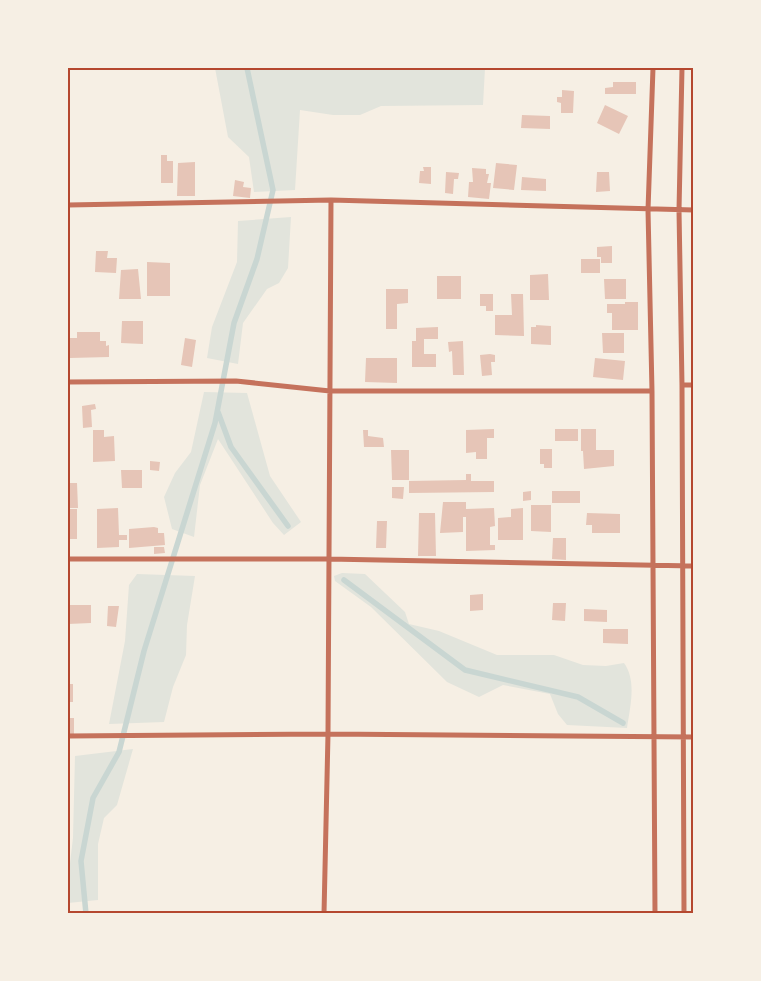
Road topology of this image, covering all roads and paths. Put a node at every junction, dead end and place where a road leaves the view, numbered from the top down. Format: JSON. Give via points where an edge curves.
{"nodes":[{"id":1,"x":653,"y":68,"type":"edge"},
{"id":2,"x":682,"y":68,"type":"edge"},
{"id":3,"x":331,"y":200,"type":"junction"},
{"id":4,"x":68,"y":206,"type":"edge"},
{"id":5,"x":648,"y":210,"type":"junction"},
{"id":6,"x":679,"y":210,"type":"junction"},
{"id":7,"x":694,"y":210,"type":"edge"},
{"id":8,"x":68,"y":382,"type":"edge"},
{"id":9,"x":682,"y":385,"type":"junction"},
{"id":10,"x":694,"y":385,"type":"edge"},
{"id":11,"x":330,"y":391,"type":"junction"},
{"id":12,"x":652,"y":391,"type":"junction"},
{"id":13,"x":68,"y":559,"type":"edge"},
{"id":14,"x":328,"y":559,"type":"junction"},
{"id":15,"x":653,"y":565,"type":"junction"},
{"id":16,"x":683,"y":566,"type":"junction"},
{"id":17,"x":694,"y":566,"type":"edge"},
{"id":18,"x":328,"y":734,"type":"junction"},
{"id":19,"x":68,"y":736,"type":"edge"},
{"id":20,"x":653,"y":737,"type":"junction"},
{"id":21,"x":682,"y":737,"type":"junction"},
{"id":22,"x":694,"y":738,"type":"edge"},
{"id":23,"x":324,"y":914,"type":"edge"},
{"id":24,"x":655,"y":914,"type":"edge"},
{"id":25,"x":684,"y":914,"type":"edge"}],
"edges":[{"from":1,"to":5,"type":"street"},
{"from":2,"to":6,"type":"street"},
{"from":3,"to":4,"type":"street"},
{"from":3,"to":5,"type":"street"},
{"from":3,"to":11,"type":"street"},
{"from":5,"to":6,"type":"street"},
{"from":5,"to":12,"type":"street"},
{"from":6,"to":7,"type":"street"},
{"from":6,"to":9,"type":"street"},
{"from":8,"to":11,"type":"street","via":[[236,381]]},
{"from":9,"to":10,"type":"street"},
{"from":9,"to":16,"type":"street"},
{"from":11,"to":12,"type":"street"},
{"from":11,"to":14,"type":"street"},
{"from":12,"to":15,"type":"street"},
{"from":13,"to":14,"type":"street"},
{"from":14,"to":15,"type":"street"},
{"from":14,"to":18,"type":"street"},
{"from":15,"to":16,"type":"street"},
{"from":15,"to":20,"type":"street"},
{"from":16,"to":17,"type":"street"},
{"from":16,"to":21,"type":"street"},
{"from":18,"to":19,"type":"street"},
{"from":18,"to":20,"type":"street"},
{"from":18,"to":23,"type":"street"},
{"from":20,"to":21,"type":"street"},
{"from":20,"to":24,"type":"street"},
{"from":21,"to":22,"type":"street"},
{"from":21,"to":25,"type":"street"}]}
